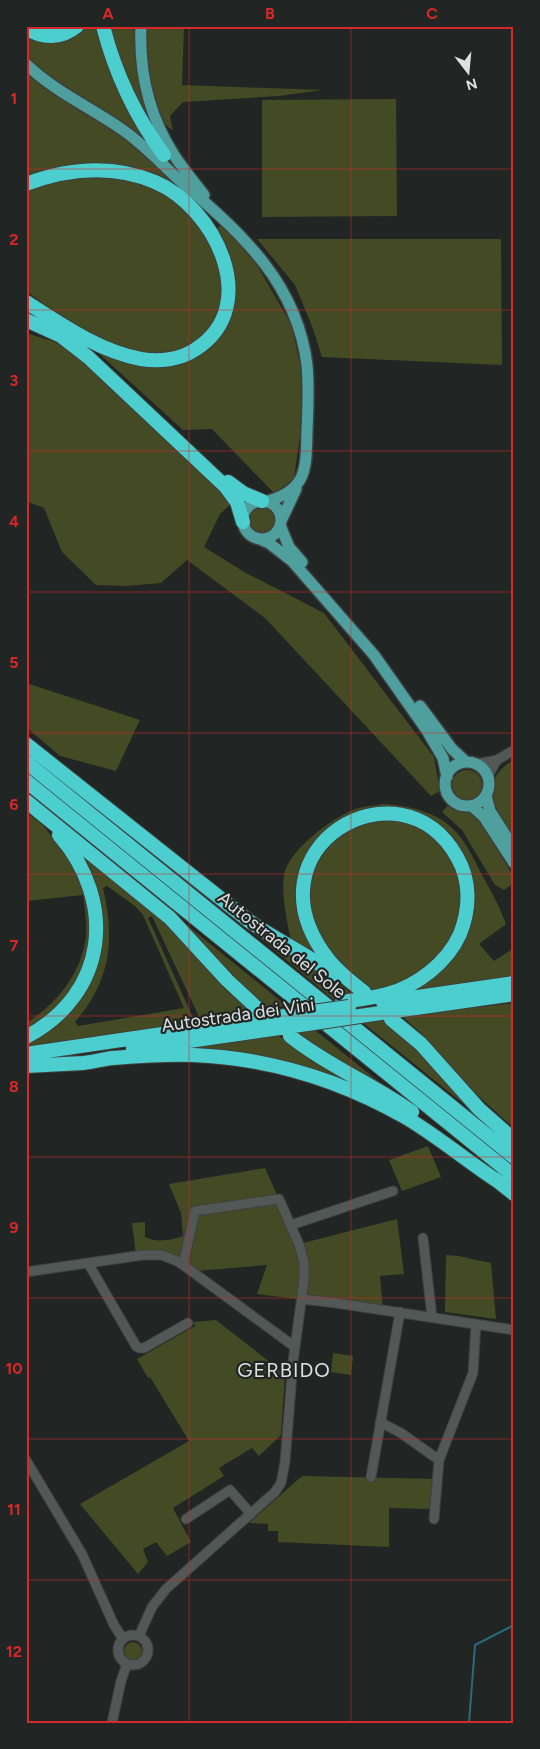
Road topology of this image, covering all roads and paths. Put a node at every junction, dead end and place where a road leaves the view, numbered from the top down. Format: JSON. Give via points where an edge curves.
{"nodes":[{"id":1,"x":78,"y":26,"type":"edge"},
{"id":2,"x":103,"y":26,"type":"edge"},
{"id":3,"x":141,"y":26,"type":"edge"},
{"id":4,"x":26,"y":28,"type":"edge"},
{"id":5,"x":26,"y":64,"type":"edge"},
{"id":6,"x":164,"y":154,"type":"joint"},
{"id":7,"x":26,"y":184,"type":"edge"},
{"id":8,"x":217,"y":212,"type":"junction"},
{"id":9,"x":26,"y":302,"type":"edge"},
{"id":10,"x":45,"y":314,"type":"junction"},
{"id":11,"x":26,"y":320,"type":"edge"},
{"id":12,"x":300,"y":482,"type":"junction"},
{"id":13,"x":263,"y":502,"type":"junction"},
{"id":14,"x":243,"y":522,"type":"junction"},
{"id":15,"x":280,"y":523,"type":"junction"},
{"id":16,"x":257,"y":538,"type":"junction"},
{"id":17,"x":26,"y":736,"type":"edge"},
{"id":18,"x":26,"y":744,"type":"edge"},
{"id":19,"x":514,"y":750,"type":"edge"},
{"id":20,"x":498,"y":760,"type":"junction"},
{"id":21,"x":26,"y":762,"type":"edge"},
{"id":22,"x":471,"y":763,"type":"junction"},
{"id":23,"x":447,"y":777,"type":"junction"},
{"id":24,"x":489,"y":778,"type":"junction"},
{"id":25,"x":26,"y":781,"type":"edge"},
{"id":26,"x":486,"y":796,"type":"junction"},
{"id":27,"x":26,"y":802,"type":"edge"},
{"id":28,"x":472,"y":806,"type":"junction"},
{"id":29,"x":109,"y":809,"type":"junction"},
{"id":30,"x":514,"y":849,"type":"edge"},
{"id":31,"x":514,"y":863,"type":"edge"},
{"id":32,"x":514,"y":983,"type":"edge"},
{"id":33,"x":514,"y":994,"type":"edge"},
{"id":34,"x":350,"y":1008,"type":"junction"},
{"id":35,"x":258,"y":1009,"type":"dead end"},
{"id":36,"x":303,"y":1017,"type":"junction"},
{"id":37,"x":392,"y":1019,"type":"dead end"},
{"id":38,"x":290,"y":1036,"type":"dead end"},
{"id":39,"x":26,"y":1037,"type":"edge"},
{"id":40,"x":26,"y":1054,"type":"edge"},
{"id":41,"x":26,"y":1065,"type":"edge"},
{"id":42,"x":514,"y":1140,"type":"edge"},
{"id":43,"x":514,"y":1157,"type":"edge"},
{"id":44,"x":514,"y":1176,"type":"edge"},
{"id":45,"x":502,"y":1184,"type":"junction"},
{"id":46,"x":393,"y":1191,"type":"dead end"},
{"id":47,"x":514,"y":1194,"type":"edge"},
{"id":48,"x":291,"y":1225,"type":"junction"},
{"id":49,"x":423,"y":1238,"type":"dead end"},
{"id":50,"x":88,"y":1263,"type":"junction"},
{"id":51,"x":183,"y":1265,"type":"junction"},
{"id":52,"x":26,"y":1272,"type":"edge"},
{"id":53,"x":302,"y":1299,"type":"junction"},
{"id":54,"x":400,"y":1312,"type":"junction"},
{"id":55,"x":432,"y":1317,"type":"junction"},
{"id":56,"x":188,"y":1323,"type":"dead end"},
{"id":57,"x":476,"y":1324,"type":"junction"},
{"id":58,"x":514,"y":1330,"type":"edge"},
{"id":59,"x":295,"y":1347,"type":"junction"},
{"id":60,"x":380,"y":1422,"type":"junction"},
{"id":61,"x":26,"y":1460,"type":"edge"},
{"id":62,"x":439,"y":1460,"type":"junction"},
{"id":63,"x":370,"y":1477,"type":"dead end"},
{"id":64,"x":251,"y":1514,"type":"junction"},
{"id":65,"x":186,"y":1519,"type":"dead end"},
{"id":66,"x":434,"y":1519,"type":"dead end"},
{"id":67,"x":139,"y":1636,"type":"junction"},
{"id":68,"x":123,"y":1639,"type":"junction"},
{"id":69,"x":127,"y":1664,"type":"junction"},
{"id":70,"x":112,"y":1723,"type":"edge"}],
"edges":[{"from":1,"to":4,"type":"highway","via":[[56,37],[42,36]]},
{"from":2,"to":6,"type":"highway","via":[[125,90],[141,122]]},
{"from":3,"to":8,"type":"main road","via":[[141,61],[152,109],[174,154]]},
{"from":5,"to":8,"type":"main road","via":[[56,89],[119,127]]},
{"from":6,"to":8,"type":"main road"},
{"from":7,"to":10,"type":"highway","via":[[56,174],[94,170],[125,173],[156,182],[181,198],[210,230],[223,256],[228,278],[226,308],[211,337],[192,352],[174,358],[154,360],[118,353]]},
{"from":8,"to":12,"type":"main road","via":[[270,269],[300,332],[307,366],[308,399],[305,464]]},
{"from":9,"to":10,"type":"highway"},
{"from":10,"to":13,"type":"highway","via":[[94,354],[230,483]]},
{"from":11,"to":14,"type":"highway","via":[[68,340],[88,357],[226,487],[237,502]]},
{"from":12,"to":13,"type":"main road","via":[[282,497]]},
{"from":12,"to":15,"type":"main road"},
{"from":13,"to":14,"type":"main road","via":[[256,502],[246,510]]},
{"from":13,"to":15,"type":"main road","via":[[275,506]]},
{"from":14,"to":16,"type":"main road","via":[[250,535]]},
{"from":15,"to":16,"type":"main road","via":[[271,537]]},
{"from":15,"to":22,"type":"main road","via":[[289,547],[388,662],[452,749]]},
{"from":16,"to":23,"type":"main road","via":[[292,561],[374,655],[426,729],[443,758]]},
{"from":17,"to":29,"type":"highway"},
{"from":18,"to":29,"type":"highway"},
{"from":19,"to":20,"type":"street"},
{"from":20,"to":22,"type":"street"},
{"from":20,"to":24,"type":"street"},
{"from":21,"to":43,"type":"highway","name":"Autostrada del Sole"},
{"from":22,"to":23,"type":"main road","via":[[454,767]]},
{"from":22,"to":24,"type":"main road","via":[[482,767]]},
{"from":23,"to":28,"type":"main road","via":[[446,791],[451,799],[458,804]]},
{"from":24,"to":26,"type":"main road"},
{"from":25,"to":44,"type":"highway","name":"Autostrada del Sole"},
{"from":26,"to":28,"type":"main road"},
{"from":26,"to":30,"type":"main road","via":[[490,811]]},
{"from":27,"to":35,"type":"highway","via":[[170,918]]},
{"from":27,"to":39,"type":"highway","via":[[58,833],[80,863],[92,893],[97,925],[93,958],[81,986],[59,1014]]},
{"from":28,"to":31,"type":"main road","via":[[484,817]]},
{"from":29,"to":34,"type":"highway","via":[[249,921],[362,993],[334,967],[309,927],[302,897],[306,871],[313,856],[336,830],[367,816],[401,815],[428,826],[440,835],[452,848],[466,876],[468,899],[455,944],[448,955],[418,980]]},
{"from":32,"to":34,"type":"highway","name":"Autostrada dei Vini"},
{"from":33,"to":34,"type":"highway","name":"Autostrada dei Vini"},
{"from":34,"to":36,"type":"highway","name":"Autostrada dei Vini","bridge":true},
{"from":34,"to":36,"type":"highway","bridge":true},
{"from":36,"to":40,"type":"highway","name":"Autostrada dei Vini"},
{"from":36,"to":41,"type":"highway","name":"Autostrada dei Vini"},
{"from":37,"to":42,"type":"highway","via":[[421,1044],[479,1109]]},
{"from":38,"to":45,"type":"highway","via":[[314,1054],[411,1111]]},
{"from":41,"to":45,"type":"highway","via":[[193,1055],[286,1067],[348,1088],[392,1110]]},
{"from":45,"to":47,"type":"highway"},
{"from":46,"to":48,"type":"street"},
{"from":48,"to":51,"type":"street","via":[[279,1199],[195,1211]]},
{"from":48,"to":53,"type":"street","via":[[304,1263]]},
{"from":49,"to":55,"type":"street"},
{"from":50,"to":51,"type":"street","via":[[162,1255]]},
{"from":50,"to":52,"type":"street"},
{"from":50,"to":56,"type":"street","via":[[139,1348]]},
{"from":51,"to":59,"type":"street"},
{"from":53,"to":54,"type":"street"},
{"from":53,"to":59,"type":"street"},
{"from":54,"to":55,"type":"street"},
{"from":54,"to":60,"type":"street"},
{"from":55,"to":57,"type":"street"},
{"from":57,"to":58,"type":"street"},
{"from":57,"to":62,"type":"street","via":[[473,1372]]},
{"from":59,"to":64,"type":"street","via":[[281,1483]]},
{"from":60,"to":62,"type":"street"},
{"from":60,"to":63,"type":"street"},
{"from":61,"to":68,"type":"street","via":[[82,1554]]},
{"from":62,"to":66,"type":"street"},
{"from":64,"to":65,"type":"street","via":[[230,1490]]},
{"from":64,"to":67,"type":"street","via":[[166,1589],[152,1607]]},
{"from":67,"to":68,"type":"street","via":[[130,1635]]},
{"from":67,"to":69,"type":"street","via":[[147,1644],[147,1656],[139,1664]]},
{"from":68,"to":69,"type":"street","via":[[118,1653]]},
{"from":69,"to":70,"type":"street"}]}
